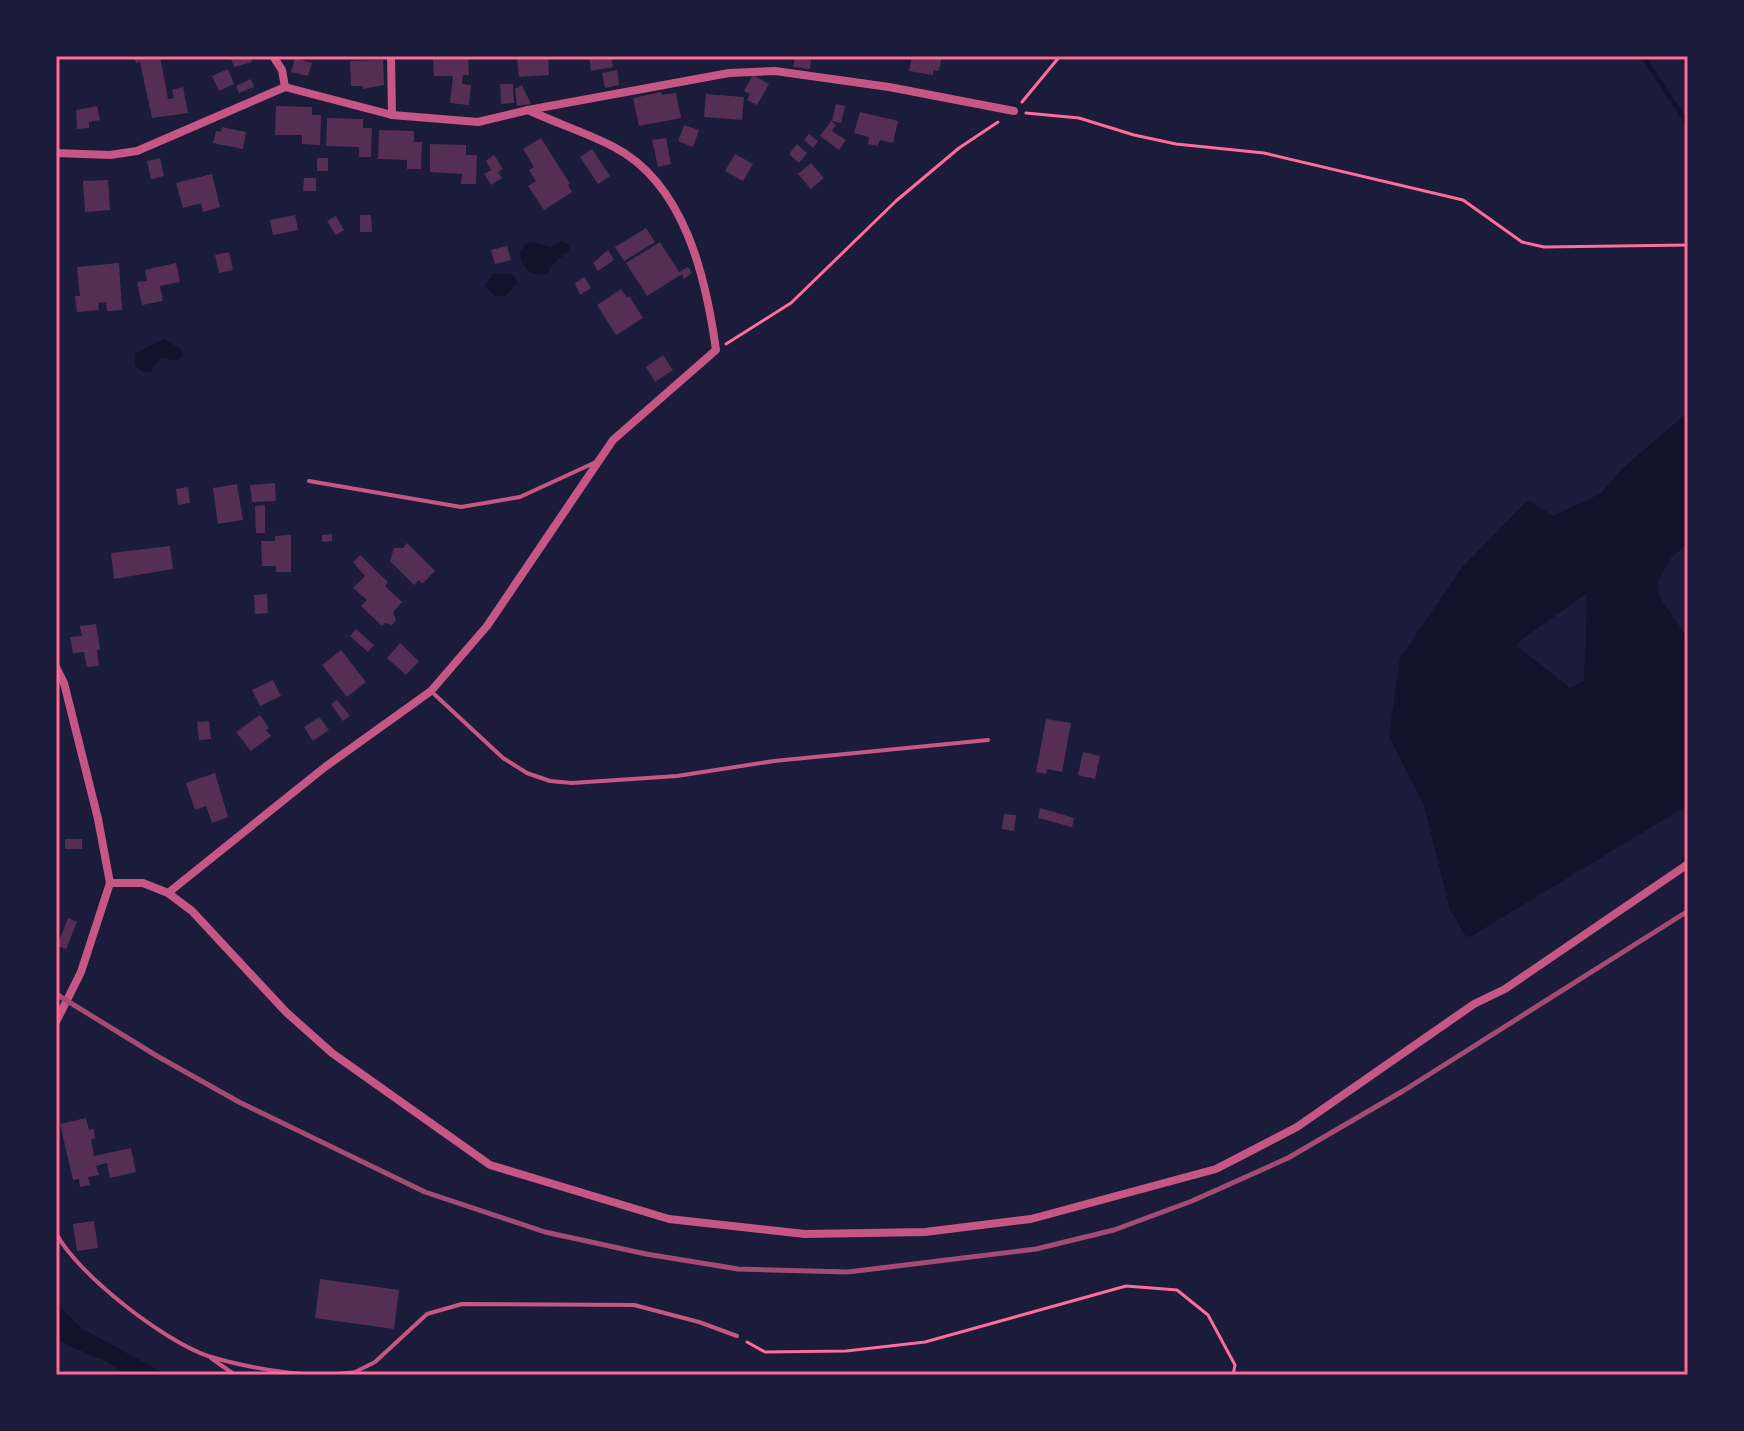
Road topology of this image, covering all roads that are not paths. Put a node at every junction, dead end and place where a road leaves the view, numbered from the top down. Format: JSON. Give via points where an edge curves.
{"nodes":[{"id":1,"x":273,"y":56,"type":"edge"},
{"id":2,"x":391,"y":56,"type":"edge"},
{"id":3,"x":285,"y":87,"type":"junction"},
{"id":4,"x":528,"y":110,"type":"junction"},
{"id":5,"x":1014,"y":111,"type":"road end"},
{"id":6,"x":392,"y":115,"type":"junction"},
{"id":7,"x":56,"y":153,"type":"edge"},
{"id":8,"x":599,"y":461,"type":"junction"},
{"id":9,"x":309,"y":481,"type":"dead end"},
{"id":10,"x":56,"y":667,"type":"edge"},
{"id":11,"x":431,"y":691,"type":"junction"},
{"id":12,"x":988,"y":740,"type":"dead end"},
{"id":13,"x":1688,"y":864,"type":"edge"},
{"id":14,"x":110,"y":883,"type":"junction"},
{"id":15,"x":168,"y":893,"type":"junction"},
{"id":16,"x":56,"y":1022,"type":"edge"},
{"id":17,"x":56,"y":1233,"type":"edge"},
{"id":18,"x":737,"y":1336,"type":"road end"},
{"id":19,"x":207,"y":1355,"type":"junction"},
{"id":20,"x":235,"y":1375,"type":"edge"},
{"id":21,"x":312,"y":1375,"type":"edge"},
{"id":22,"x":331,"y":1375,"type":"edge"}],
"edges":[{"from":1,"to":3,"type":"street"},
{"from":2,"to":6,"type":"street"},
{"from":3,"to":6,"type":"street"},
{"from":3,"to":7,"type":"street","via":[[137,151]]},
{"from":4,"to":5,"type":"street","via":[[729,73],[775,71]]},
{"from":4,"to":6,"type":"street","via":[[478,122]]},
{"from":4,"to":8,"type":"street","via":[[615,147],[645,168],[677,212],[707,294],[716,350],[613,440]]},
{"from":8,"to":9,"type":"lane","via":[[520,497],[461,507]]},
{"from":8,"to":11,"type":"street","via":[[487,626]]},
{"from":10,"to":14,"type":"street"},
{"from":11,"to":12,"type":"lane","via":[[503,758],[527,773],[572,783]]},
{"from":11,"to":15,"type":"street"},
{"from":13,"to":15,"type":"street","via":[[1297,1127],[1216,1169],[1031,1219],[925,1232],[805,1234],[669,1219],[490,1165],[332,1053]]},
{"from":14,"to":15,"type":"street","via":[[143,883]]},
{"from":14,"to":16,"type":"street","via":[[81,972]]},
{"from":17,"to":19,"type":"lane","via":[[64,1249],[104,1287],[154,1327]]},
{"from":18,"to":22,"type":"lane","via":[[634,1305],[462,1304],[427,1314],[375,1362]]},
{"from":19,"to":20,"type":"lane"},
{"from":19,"to":21,"type":"lane"}]}
